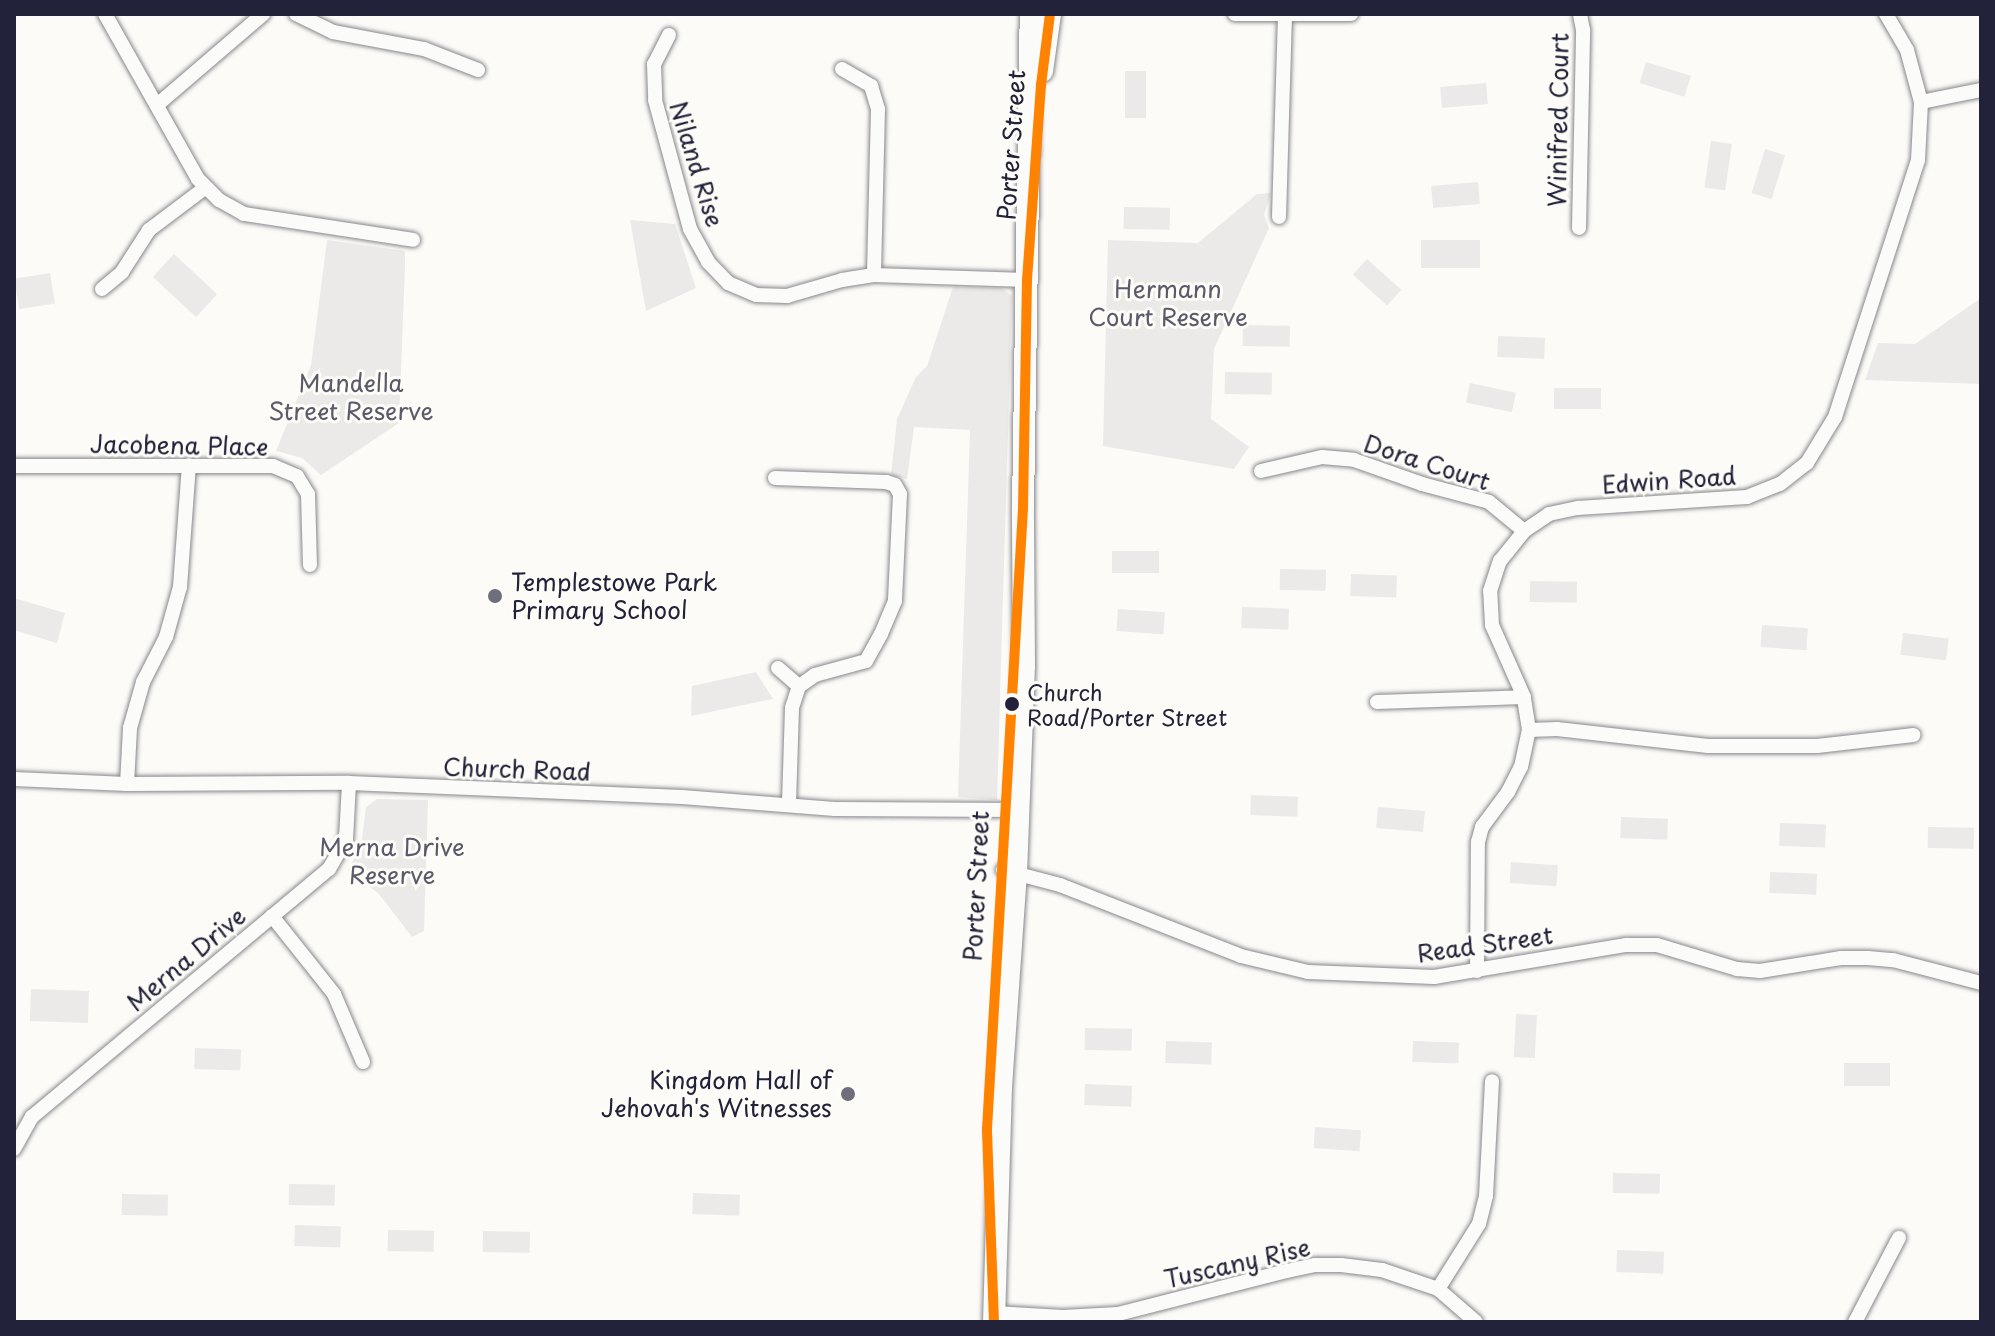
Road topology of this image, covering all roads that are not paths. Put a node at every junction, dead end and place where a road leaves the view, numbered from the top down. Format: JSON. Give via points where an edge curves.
{"nodes":[{"id":1,"x":105,"y":14,"type":"edge"},
{"id":2,"x":263,"y":14,"type":"edge"},
{"id":3,"x":296,"y":14,"type":"edge"},
{"id":4,"x":1031,"y":14,"type":"edge"},
{"id":5,"x":1050,"y":14,"type":"edge"},
{"id":6,"x":1235,"y":14,"type":"edge"},
{"id":7,"x":1351,"y":14,"type":"edge"},
{"id":8,"x":1580,"y":14,"type":"edge"},
{"id":9,"x":1886,"y":14,"type":"edge"},
{"id":10,"x":1285,"y":15,"type":"edge"},
{"id":11,"x":669,"y":35,"type":"dead end"},
{"id":12,"x":842,"y":69,"type":"dead end"},
{"id":13,"x":478,"y":70,"type":"dead end"},
{"id":14,"x":1981,"y":90,"type":"edge"},
{"id":15,"x":1921,"y":102,"type":"junction"},
{"id":16,"x":157,"y":105,"type":"junction"},
{"id":17,"x":206,"y":187,"type":"junction"},
{"id":18,"x":1279,"y":217,"type":"dead end"},
{"id":19,"x":1579,"y":228,"type":"dead end"},
{"id":20,"x":413,"y":240,"type":"dead end"},
{"id":21,"x":874,"y":275,"type":"junction"},
{"id":22,"x":1027,"y":280,"type":"junction"},
{"id":23,"x":102,"y":289,"type":"dead end"},
{"id":24,"x":189,"y":465,"type":"junction"},
{"id":25,"x":14,"y":466,"type":"edge"},
{"id":26,"x":1261,"y":471,"type":"dead end"},
{"id":27,"x":775,"y":478,"type":"dead end"},
{"id":28,"x":1524,"y":531,"type":"junction"},
{"id":29,"x":310,"y":565,"type":"dead end"},
{"id":30,"x":778,"y":668,"type":"dead end"},
{"id":31,"x":799,"y":686,"type":"junction"},
{"id":32,"x":1524,"y":697,"type":"junction"},
{"id":33,"x":1377,"y":702,"type":"dead end"},
{"id":34,"x":1529,"y":730,"type":"junction"},
{"id":35,"x":1913,"y":735,"type":"dead end"},
{"id":36,"x":14,"y":779,"type":"edge"},
{"id":37,"x":349,"y":783,"type":"junction"},
{"id":38,"x":127,"y":784,"type":"junction"},
{"id":39,"x":789,"y":805,"type":"junction"},
{"id":40,"x":1012,"y":810,"type":"junction"},
{"id":41,"x":1009,"y":872,"type":"junction"},
{"id":42,"x":272,"y":916,"type":"junction"},
{"id":43,"x":1477,"y":971,"type":"junction"},
{"id":44,"x":1981,"y":983,"type":"edge"},
{"id":45,"x":363,"y":1062,"type":"dead end"},
{"id":46,"x":1492,"y":1081,"type":"dead end"},
{"id":47,"x":14,"y":1149,"type":"edge"},
{"id":48,"x":1899,"y":1238,"type":"dead end"},
{"id":49,"x":1438,"y":1289,"type":"junction"},
{"id":50,"x":994,"y":1318,"type":"edge"},
{"id":51,"x":1476,"y":1322,"type":"edge"},
{"id":52,"x":1855,"y":1322,"type":"edge"}],
"edges":[{"from":1,"to":16,"type":"street"},
{"from":2,"to":16,"type":"street"},
{"from":3,"to":13,"type":"street","via":[[333,32],[424,49]]},
{"from":4,"to":22,"type":"main road","name":"Porter Street"},
{"from":5,"to":22,"type":"main road","name":"Porter Street"},
{"from":6,"to":10,"type":"street"},
{"from":7,"to":10,"type":"street"},
{"from":8,"to":19,"type":"street","name":"Winifred Court"},
{"from":9,"to":15,"type":"street","name":"Edwin Road","via":[[1907,50]]},
{"from":10,"to":18,"type":"street"},
{"from":11,"to":21,"type":"street","name":"Niland Rise","via":[[654,64],[655,100],[690,229],[708,262],[728,283],[756,295],[787,296]]},
{"from":12,"to":21,"type":"street","via":[[871,86],[878,109]]},
{"from":14,"to":15,"type":"street"},
{"from":15,"to":28,"type":"street","name":"Edwin Road","via":[[1918,160],[1835,417],[1807,463],[1780,484],[1747,497],[1578,508],[1549,514]]},
{"from":16,"to":17,"type":"street"},
{"from":17,"to":20,"type":"street","via":[[244,214]]},
{"from":17,"to":23,"type":"street","via":[[149,230],[122,272]]},
{"from":21,"to":22,"type":"street","name":"Niland Rise"},
{"from":22,"to":40,"type":"main road","name":"Porter Street"},
{"from":24,"to":25,"type":"street","name":"Jacobena Place"},
{"from":24,"to":29,"type":"street","name":"Jacobena Place","via":[[273,466],[297,476],[308,494]]},
{"from":24,"to":38,"type":"street","via":[[180,587],[130,728]]},
{"from":26,"to":28,"type":"street","name":"Dora Court","via":[[1322,457],[1354,460],[1489,502]]},
{"from":27,"to":31,"type":"street","via":[[886,482],[900,494],[895,601],[881,634],[866,661],[815,675]]},
{"from":28,"to":32,"type":"street","name":"Edwin Road","via":[[1500,561],[1490,607],[1501,649]]},
{"from":30,"to":31,"type":"street"},
{"from":31,"to":39,"type":"street","via":[[792,708]]},
{"from":32,"to":33,"type":"street"},
{"from":32,"to":34,"type":"street","name":"Edwin Road"},
{"from":34,"to":35,"type":"street","via":[[1708,746],[1817,746]]},
{"from":34,"to":43,"type":"street","name":"Edwin Road","via":[[1521,767],[1478,842]]},
{"from":36,"to":38,"type":"street","name":"Church Road"},
{"from":37,"to":38,"type":"street","name":"Church Road"},
{"from":37,"to":39,"type":"street","name":"Church Road"},
{"from":37,"to":42,"type":"street","name":"Merna Drive","via":[[346,839],[335,859]]},
{"from":39,"to":40,"type":"street","name":"Church Road"},
{"from":40,"to":41,"type":"main road","name":"Porter Street"},
{"from":41,"to":43,"type":"street","name":"Read Street","via":[[1060,885],[1272,966],[1403,977]]},
{"from":41,"to":50,"type":"main road","name":"Porter Street","via":[[987,1129]]},
{"from":42,"to":45,"type":"street","via":[[334,994]]},
{"from":42,"to":47,"type":"street","name":"Merna Drive","via":[[32,1117]]},
{"from":43,"to":44,"type":"street","name":"Read Street","via":[[1626,945],[1657,945],[1737,969],[1868,958]]},
{"from":46,"to":49,"type":"street","via":[[1486,1196],[1479,1224]]},
{"from":48,"to":52,"type":"street"},
{"from":49,"to":50,"type":"street","name":"Tuscany Rise","via":[[1382,1270],[1315,1265],[1118,1314]]},
{"from":49,"to":51,"type":"street","name":"Tuscany Rise"}]}
